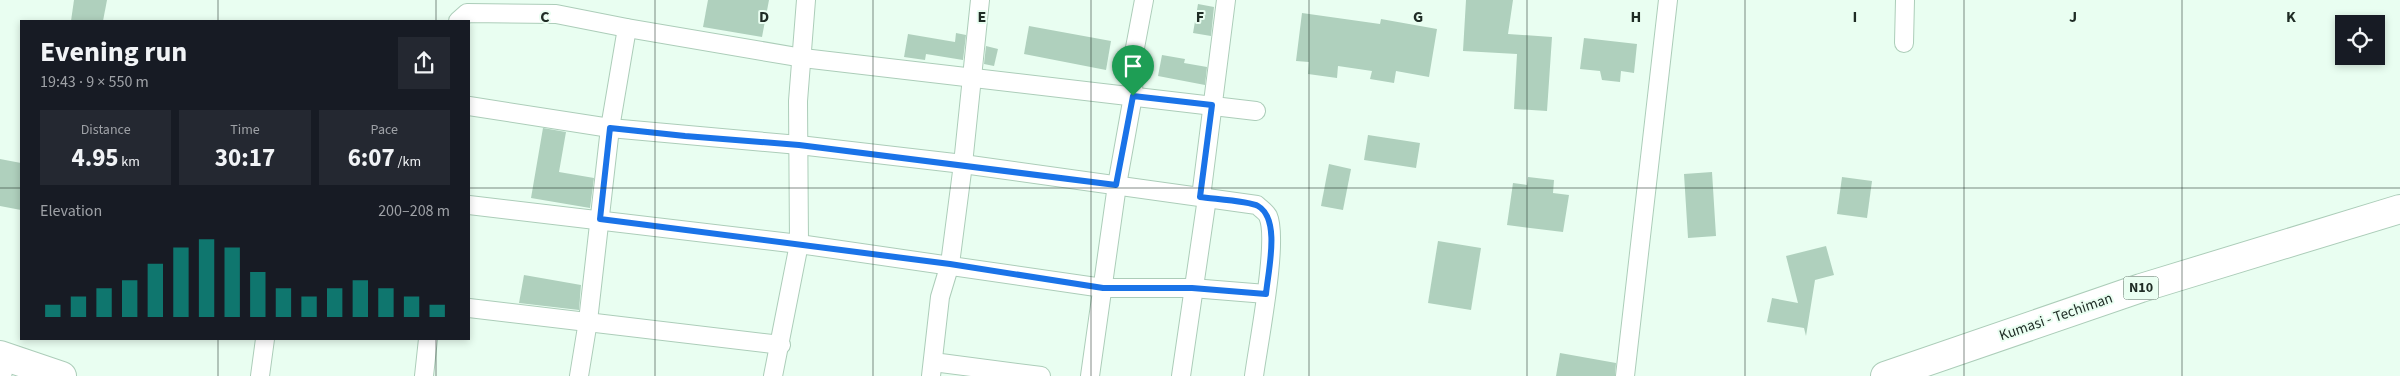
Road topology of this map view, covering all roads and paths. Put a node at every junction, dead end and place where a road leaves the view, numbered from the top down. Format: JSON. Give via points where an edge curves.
{"nodes":[{"id":1,"x":806,"y":0,"type":"edge"},
{"id":2,"x":980,"y":0,"type":"edge"},
{"id":3,"x":1144,"y":0,"type":"edge"},
{"id":4,"x":1226,"y":0,"type":"edge"},
{"id":5,"x":1668,"y":0,"type":"edge"},
{"id":6,"x":1905,"y":0,"type":"edge"},
{"id":7,"x":556,"y":7,"type":"edge"},
{"id":8,"x":459,"y":20,"type":"edge"},
{"id":9,"x":628,"y":28,"type":"junction"},
{"id":10,"x":1904,"y":44,"type":"dead end"},
{"id":11,"x":803,"y":58,"type":"junction"},
{"id":12,"x":971,"y":77,"type":"junction"},
{"id":13,"x":1133,"y":96,"type":"junction"},
{"id":14,"x":1212,"y":105,"type":"junction"},
{"id":15,"x":470,"y":106,"type":"edge"},
{"id":16,"x":1256,"y":110,"type":"dead end"},
{"id":17,"x":610,"y":128,"type":"junction"},
{"id":18,"x":799,"y":145,"type":"junction"},
{"id":19,"x":963,"y":164,"type":"junction"},
{"id":20,"x":1116,"y":185,"type":"junction"},
{"id":21,"x":1204,"y":197,"type":"junction"},
{"id":22,"x":470,"y":205,"type":"edge"},
{"id":23,"x":2400,"y":208,"type":"edge"},
{"id":24,"x":600,"y":219,"type":"junction"},
{"id":25,"x":799,"y":244,"type":"junction"},
{"id":26,"x":950,"y":264,"type":"junction"},
{"id":27,"x":1103,"y":288,"type":"junction"},
{"id":28,"x":1192,"y":288,"type":"junction"},
{"id":29,"x":1266,"y":294,"type":"junction"},
{"id":30,"x":470,"y":308,"type":"edge"},
{"id":31,"x":588,"y":321,"type":"junction"},
{"id":32,"x":265,"y":340,"type":"edge"},
{"id":33,"x":428,"y":340,"type":"edge"},
{"id":34,"x":781,"y":345,"type":"junction"},
{"id":35,"x":3,"y":363,"type":"edge"},
{"id":36,"x":932,"y":369,"type":"edge"},
{"id":37,"x":62,"y":376,"type":"edge"},
{"id":38,"x":260,"y":376,"type":"edge"},
{"id":39,"x":424,"y":376,"type":"edge"},
{"id":40,"x":579,"y":376,"type":"edge"},
{"id":41,"x":773,"y":376,"type":"edge"},
{"id":42,"x":1041,"y":376,"type":"edge"},
{"id":43,"x":1090,"y":376,"type":"edge"},
{"id":44,"x":1181,"y":376,"type":"edge"},
{"id":45,"x":1254,"y":376,"type":"edge"},
{"id":46,"x":1625,"y":376,"type":"edge"},
{"id":47,"x":1885,"y":376,"type":"edge"}],
"edges":[{"from":1,"to":11,"type":"street"},
{"from":2,"to":12,"type":"street"},
{"from":3,"to":13,"type":"street","via":[[1134,53]]},
{"from":4,"to":14,"type":"street"},
{"from":5,"to":46,"type":"street"},
{"from":6,"to":10,"type":"street"},
{"from":7,"to":8,"type":"street","via":[[467,13]]},
{"from":7,"to":9,"type":"street"},
{"from":9,"to":11,"type":"street"},
{"from":9,"to":17,"type":"street"},
{"from":11,"to":12,"type":"street"},
{"from":11,"to":18,"type":"street","via":[[798,101]]},
{"from":12,"to":13,"type":"street"},
{"from":12,"to":19,"type":"street"},
{"from":13,"to":14,"type":"street"},
{"from":13,"to":20,"type":"street"},
{"from":14,"to":16,"type":"street"},
{"from":14,"to":21,"type":"street"},
{"from":15,"to":17,"type":"street"},
{"from":17,"to":18,"type":"street"},
{"from":17,"to":24,"type":"street"},
{"from":18,"to":19,"type":"street"},
{"from":18,"to":25,"type":"street"},
{"from":19,"to":20,"type":"street"},
{"from":19,"to":26,"type":"street"},
{"from":20,"to":21,"type":"street"},
{"from":20,"to":27,"type":"street"},
{"from":21,"to":28,"type":"street"},
{"from":21,"to":29,"type":"street","via":[[1257,205],[1268,214],[1272,234]]},
{"from":22,"to":24,"type":"street"},
{"from":23,"to":47,"type":"highway","name":"Kumasi - Techiman","number":"N10","via":[[2141,288]]},
{"from":24,"to":25,"type":"street"},
{"from":24,"to":31,"type":"street"},
{"from":25,"to":26,"type":"street"},
{"from":25,"to":34,"type":"street"},
{"from":26,"to":27,"type":"street"},
{"from":26,"to":36,"type":"street","via":[[940,297]]},
{"from":27,"to":28,"type":"street"},
{"from":27,"to":43,"type":"street"},
{"from":28,"to":29,"type":"street"},
{"from":28,"to":44,"type":"street"},
{"from":29,"to":45,"type":"street"},
{"from":30,"to":31,"type":"street"},
{"from":31,"to":34,"type":"street"},
{"from":31,"to":40,"type":"street"},
{"from":32,"to":38,"type":"street"},
{"from":33,"to":39,"type":"street"},
{"from":34,"to":41,"type":"street"},
{"from":35,"to":37,"type":"highway"},
{"from":36,"to":42,"type":"street"}]}
